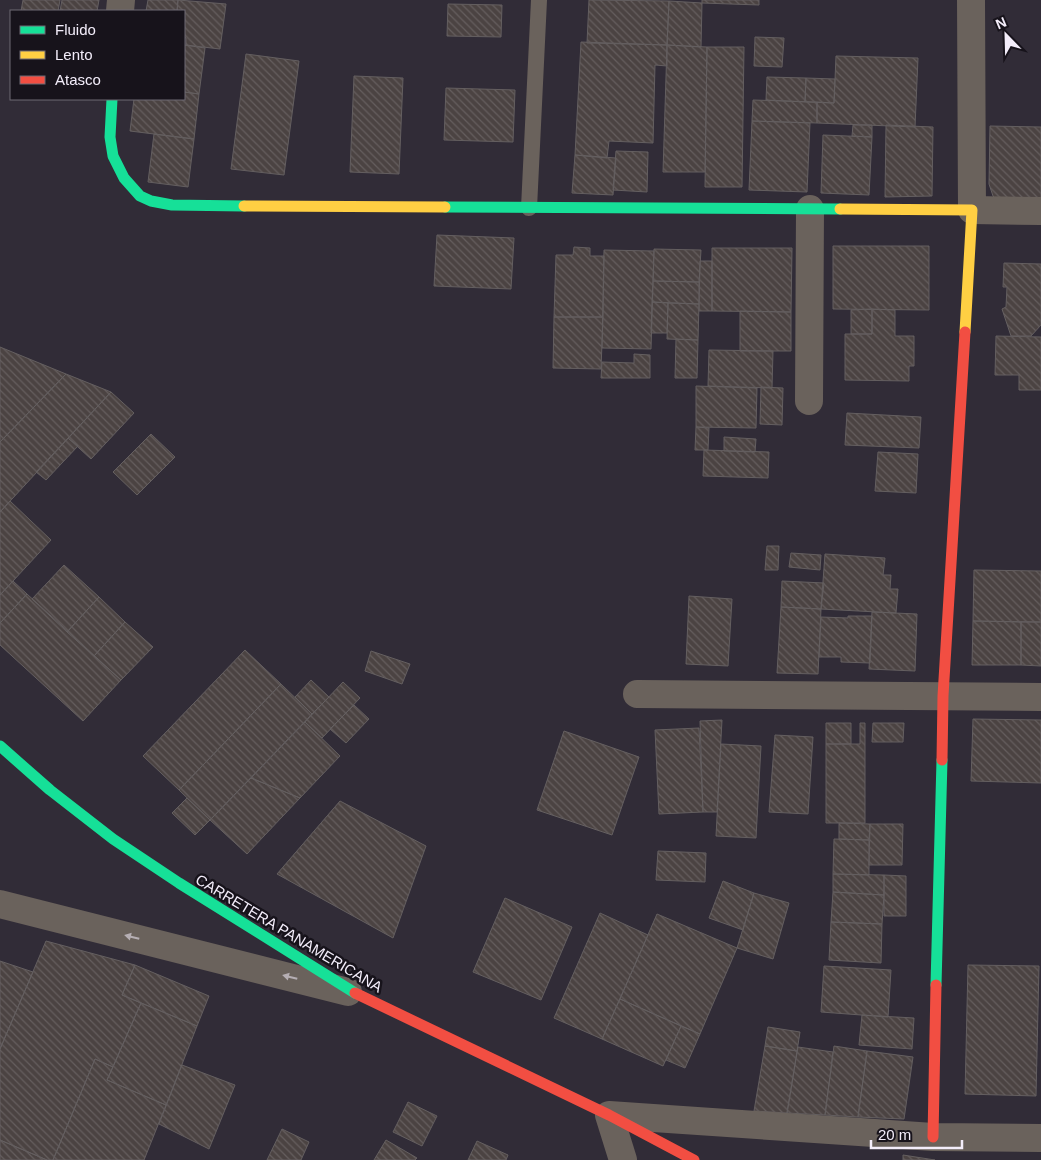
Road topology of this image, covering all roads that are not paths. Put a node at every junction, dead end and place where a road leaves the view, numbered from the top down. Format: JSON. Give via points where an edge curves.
{"nodes":[{"id":1,"x":539,"y":0,"type":"edge"},
{"id":2,"x":971,"y":0,"type":"edge"},
{"id":3,"x":112,"y":100,"type":"edge"},
{"id":4,"x":529,"y":208,"type":"junction"},
{"id":5,"x":810,"y":209,"type":"junction"},
{"id":6,"x":972,"y":210,"type":"junction"},
{"id":7,"x":1041,"y":211,"type":"edge"},
{"id":8,"x":809,"y":401,"type":"dead end"},
{"id":9,"x":637,"y":694,"type":"dead end"},
{"id":10,"x":943,"y":696,"type":"junction"},
{"id":11,"x":1041,"y":697,"type":"edge"},
{"id":12,"x":0,"y":746,"type":"edge"},
{"id":13,"x":0,"y":904,"type":"edge"},
{"id":14,"x":354,"y":994,"type":"junction"},
{"id":15,"x":609,"y":1115,"type":"junction"},
{"id":16,"x":933,"y":1137,"type":"junction"},
{"id":17,"x":1041,"y":1138,"type":"edge"},
{"id":18,"x":623,"y":1160,"type":"edge"},
{"id":19,"x":694,"y":1160,"type":"edge"}],
"edges":[{"from":1,"to":4,"type":"lane"},
{"from":2,"to":6,"type":"street"},
{"from":3,"to":4,"type":"street","via":[[111,151],[133,190],[146,199],[188,206]]},
{"from":4,"to":5,"type":"street"},
{"from":5,"to":6,"type":"street"},
{"from":5,"to":8,"type":"street"},
{"from":6,"to":7,"type":"street"},
{"from":6,"to":10,"type":"street"},
{"from":9,"to":10,"type":"street"},
{"from":10,"to":11,"type":"street"},
{"from":10,"to":16,"type":"street"},
{"from":12,"to":14,"type":"street","name":"CARRETERA PANAMERICANA","via":[[113,839]]},
{"from":14,"to":13,"type":"street","one_way":true},
{"from":14,"to":15,"type":"street","name":"CARRETERA PANAMERICANA"},
{"from":15,"to":16,"type":"street"},
{"from":15,"to":18,"type":"street"},
{"from":15,"to":19,"type":"street","name":"CARRETERA PANAMERICANA"},
{"from":16,"to":17,"type":"street"}]}
